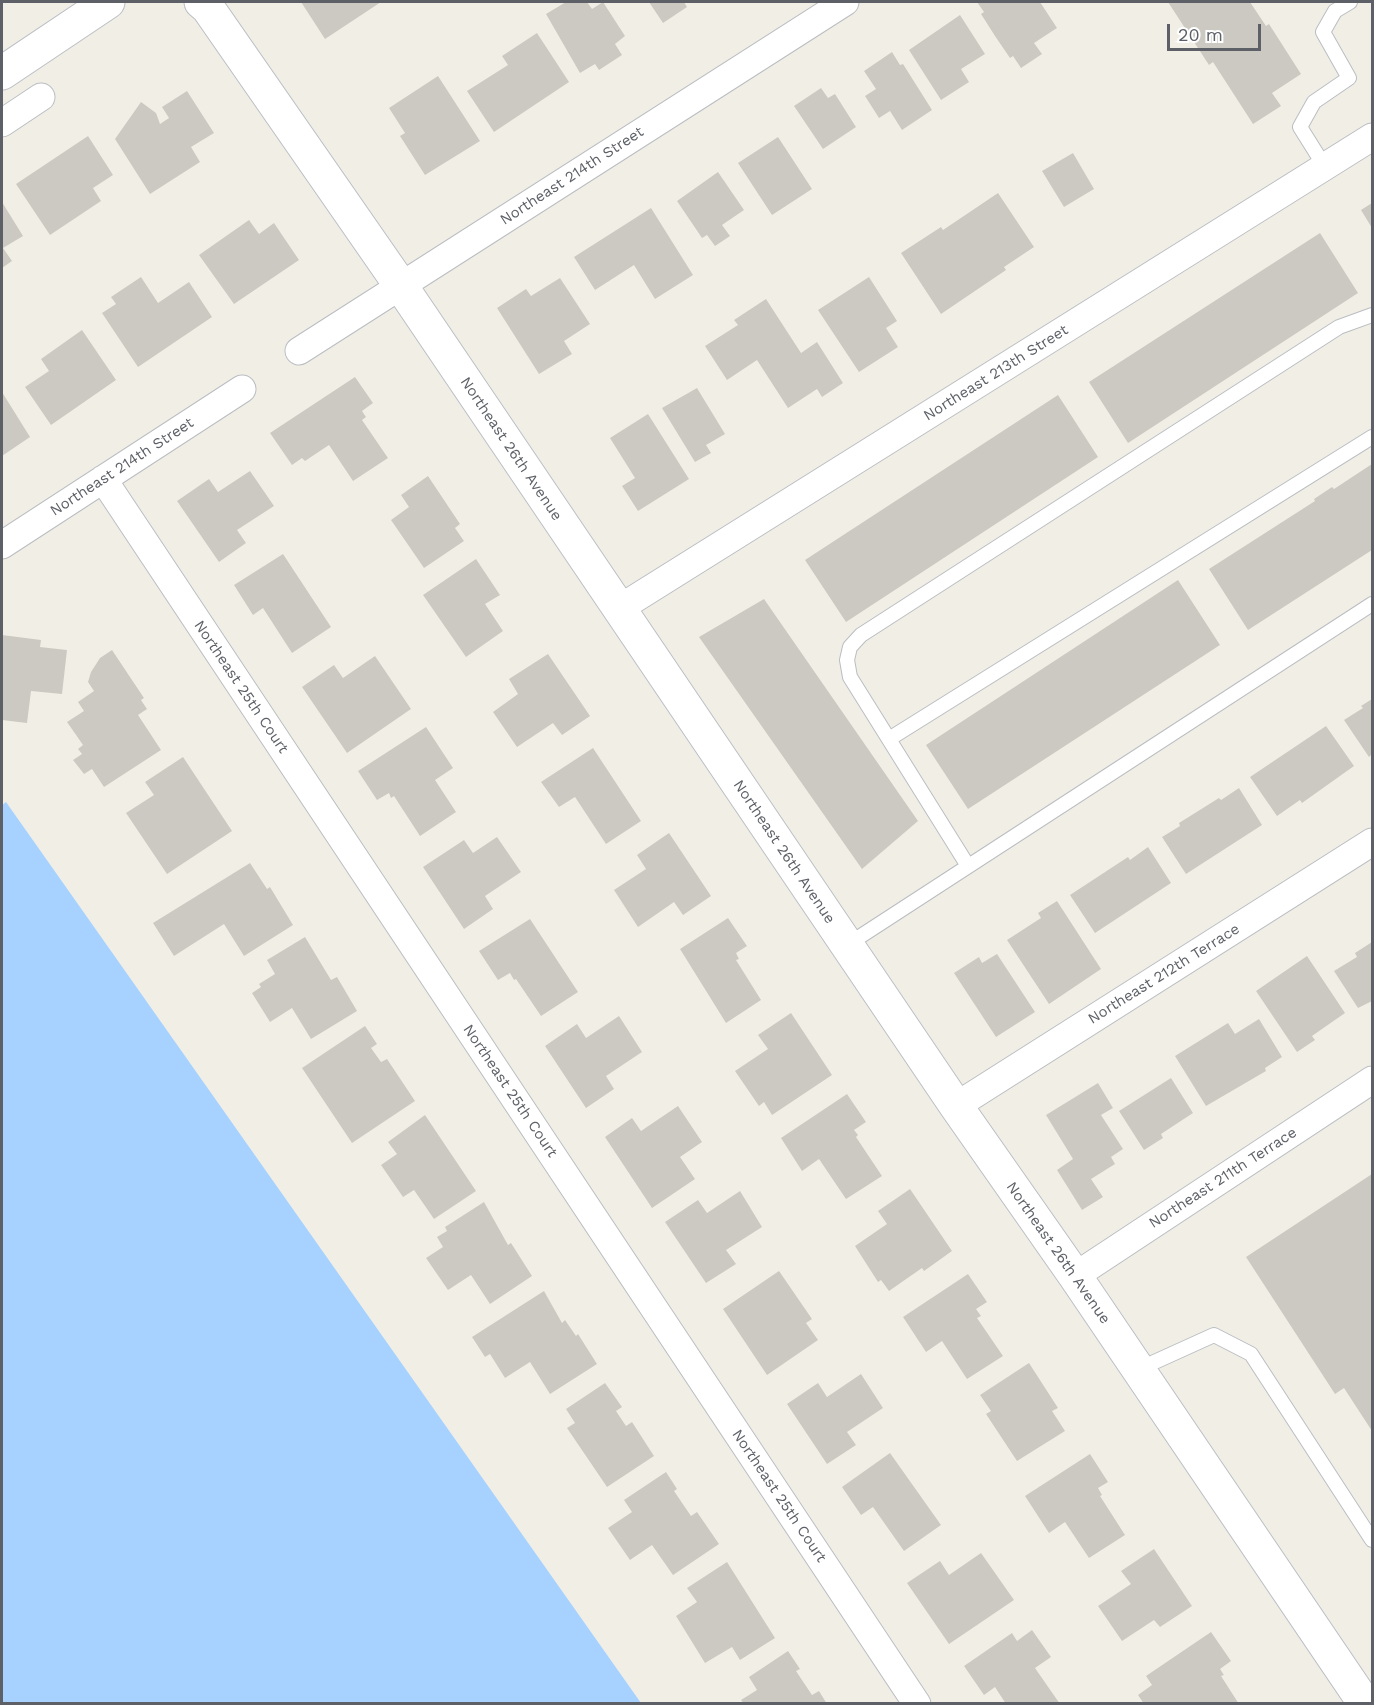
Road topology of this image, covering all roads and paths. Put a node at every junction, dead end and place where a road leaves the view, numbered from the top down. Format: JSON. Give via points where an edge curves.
{"nodes":[{"id":1,"x":108,"y":2,"type":"edge"},
{"id":2,"x":201,"y":2,"type":"edge"},
{"id":3,"x":846,"y":2,"type":"edge"},
{"id":4,"x":1350,"y":2,"type":"edge"},
{"id":5,"x":2,"y":73,"type":"edge"},
{"id":6,"x":41,"y":97,"type":"dead end"},
{"id":7,"x":2,"y":123,"type":"edge"},
{"id":8,"x":1372,"y":137,"type":"edge"},
{"id":9,"x":1325,"y":167,"type":"junction"},
{"id":10,"x":401,"y":286,"type":"junction"},
{"id":11,"x":1372,"y":315,"type":"edge"},
{"id":12,"x":299,"y":351,"type":"dead end"},
{"id":13,"x":242,"y":389,"type":"dead end"},
{"id":14,"x":1372,"y":437,"type":"edge"},
{"id":15,"x":103,"y":479,"type":"junction"},
{"id":16,"x":2,"y":545,"type":"edge"},
{"id":17,"x":1372,"y":604,"type":"edge"},
{"id":18,"x":620,"y":609,"type":"junction"},
{"id":19,"x":889,"y":739,"type":"junction"},
{"id":20,"x":1372,"y":842,"type":"edge"},
{"id":21,"x":968,"y":866,"type":"junction"},
{"id":22,"x":847,"y":945,"type":"junction"},
{"id":23,"x":1372,"y":1080,"type":"edge"},
{"id":24,"x":956,"y":1106,"type":"junction"},
{"id":25,"x":1075,"y":1276,"type":"junction"},
{"id":26,"x":1138,"y":1370,"type":"junction"},
{"id":27,"x":1372,"y":1540,"type":"edge"},
{"id":28,"x":917,"y":1704,"type":"edge"},
{"id":29,"x":1365,"y":1704,"type":"edge"}],
"edges":[{"from":1,"to":5,"type":"street"},
{"from":2,"to":10,"type":"street","name":"Northeast 26th Avenue"},
{"from":3,"to":10,"type":"street","name":"Northeast 214th Street"},
{"from":4,"to":9,"type":"lane","via":[[1335,11],[1323,32],[1349,78],[1314,102],[1300,127]]},
{"from":6,"to":7,"type":"street"},
{"from":8,"to":9,"type":"street","name":"Northeast 213th Street"},
{"from":9,"to":18,"type":"street","name":"Northeast 213th Street"},
{"from":10,"to":12,"type":"street","name":"Northeast 214th Street"},
{"from":10,"to":18,"type":"street","name":"Northeast 26th Avenue"},
{"from":11,"to":19,"type":"lane","via":[[1339,327],[861,635],[850,647],[850,677]]},
{"from":13,"to":15,"type":"street","name":"Northeast 214th Street"},
{"from":14,"to":19,"type":"lane"},
{"from":15,"to":16,"type":"street","name":"Northeast 214th Street"},
{"from":15,"to":28,"type":"street","name":"Northeast 25th Court"},
{"from":17,"to":21,"type":"lane"},
{"from":18,"to":22,"type":"street","name":"Northeast 26th Avenue"},
{"from":19,"to":21,"type":"lane"},
{"from":20,"to":24,"type":"street","name":"Northeast 212th Terrace"},
{"from":21,"to":22,"type":"lane"},
{"from":22,"to":24,"type":"street","name":"Northeast 26th Avenue"},
{"from":23,"to":25,"type":"street","name":"Northeast 211th Terrace"},
{"from":24,"to":25,"type":"street","name":"Northeast 26th Avenue"},
{"from":25,"to":26,"type":"street","name":"Northeast 26th Avenue"},
{"from":26,"to":27,"type":"lane","via":[[1214,1335],[1251,1354]]},
{"from":26,"to":29,"type":"street","name":"Northeast 26th Avenue"}]}
